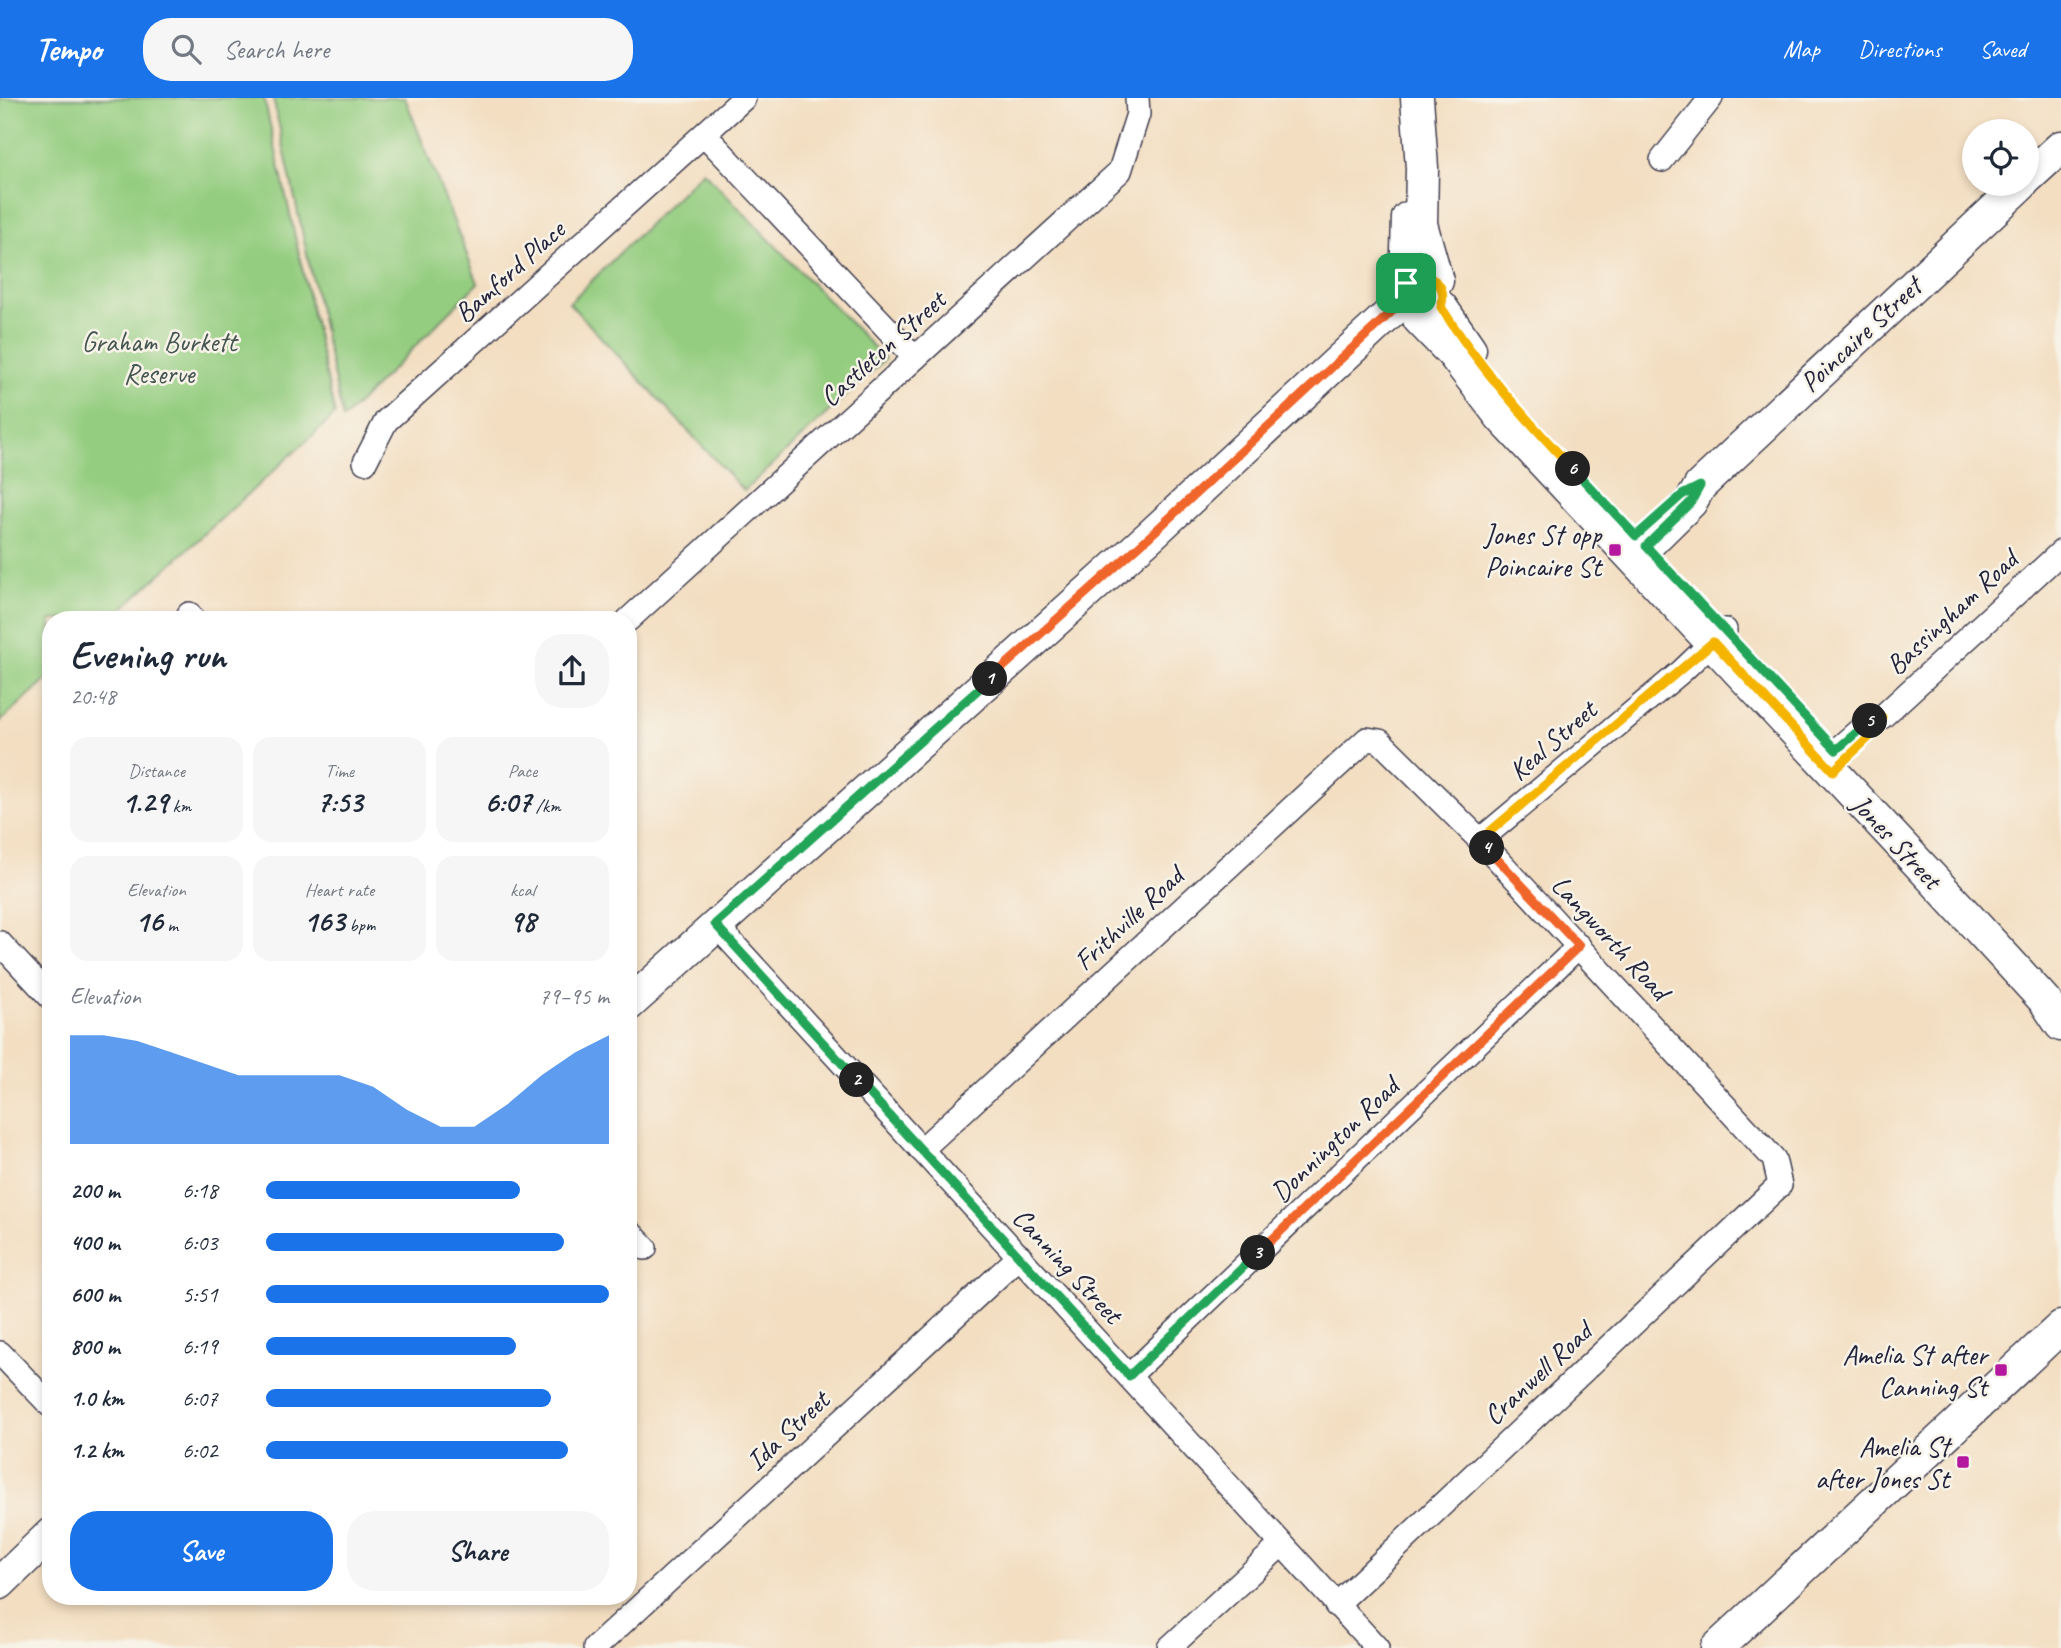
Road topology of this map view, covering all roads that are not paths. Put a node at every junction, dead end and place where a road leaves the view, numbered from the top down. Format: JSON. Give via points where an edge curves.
{"nodes":[{"id":1,"x":744,"y":98,"type":"edge"},
{"id":2,"x":1137,"y":98,"type":"edge"},
{"id":3,"x":1402,"y":98,"type":"edge"},
{"id":4,"x":1418,"y":98,"type":"edge"},
{"id":5,"x":1712,"y":98,"type":"edge"},
{"id":6,"x":705,"y":135,"type":"junction"},
{"id":7,"x":2061,"y":147,"type":"edge"},
{"id":8,"x":1662,"y":160,"type":"dead end"},
{"id":9,"x":2039,"y":167,"type":"edge"},
{"id":10,"x":2009,"y":196,"type":"edge"},
{"id":11,"x":1421,"y":299,"type":"junction"},
{"id":12,"x":915,"y":358,"type":"junction"},
{"id":13,"x":365,"y":462,"type":"dead end"},
{"id":14,"x":1635,"y":546,"type":"junction"},
{"id":15,"x":2057,"y":564,"type":"edge"},
{"id":16,"x":637,"y":612,"type":"edge"},
{"id":17,"x":1713,"y":630,"type":"junction"},
{"id":18,"x":1380,"y":741,"type":"joint"},
{"id":19,"x":1834,"y":760,"type":"junction"},
{"id":20,"x":1480,"y":840,"type":"junction"},
{"id":21,"x":715,"y":924,"type":"junction"},
{"id":22,"x":0,"y":943,"type":"edge"},
{"id":23,"x":1579,"y":946,"type":"junction"},
{"id":24,"x":42,"y":988,"type":"edge"},
{"id":25,"x":637,"y":996,"type":"edge"},
{"id":26,"x":2061,"y":997,"type":"edge"},
{"id":27,"x":2061,"y":1025,"type":"edge"},
{"id":28,"x":920,"y":1150,"type":"junction"},
{"id":29,"x":1780,"y":1185,"type":"joint"},
{"id":30,"x":637,"y":1240,"type":"edge"},
{"id":31,"x":645,"y":1248,"type":"dead end"},
{"id":32,"x":1020,"y":1256,"type":"junction"},
{"id":33,"x":2061,"y":1327,"type":"edge"},
{"id":34,"x":0,"y":1353,"type":"edge"},
{"id":35,"x":2061,"y":1356,"type":"edge"},
{"id":36,"x":1129,"y":1376,"type":"junction"},
{"id":37,"x":42,"y":1397,"type":"edge"},
{"id":38,"x":42,"y":1543,"type":"edge"},
{"id":39,"x":1281,"y":1545,"type":"junction"},
{"id":40,"x":0,"y":1583,"type":"edge"},
{"id":41,"x":1336,"y":1605,"type":"junction"},
{"id":42,"x":595,"y":1648,"type":"edge"},
{"id":43,"x":1169,"y":1648,"type":"edge"},
{"id":44,"x":1377,"y":1648,"type":"edge"},
{"id":45,"x":1717,"y":1648,"type":"edge"},
{"id":46,"x":1746,"y":1648,"type":"edge"}],
"edges":[{"from":1,"to":6,"type":"street","name":"Bamford Place"},
{"from":2,"to":12,"type":"street","name":"Castleton Street","via":[[1138,114],[1120,171]]},
{"from":3,"to":11,"type":"street"},
{"from":4,"to":11,"type":"street","name":"Jones Street"},
{"from":5,"to":8,"type":"street"},
{"from":6,"to":12,"type":"street"},
{"from":6,"to":13,"type":"street","name":"Bamford Place","via":[[386,421]]},
{"from":7,"to":9,"type":"street"},
{"from":10,"to":14,"type":"street","name":"Poincaire Street","via":[[1700,486],[1682,495]]},
{"from":11,"to":14,"type":"street","name":"Jones Street","via":[[1453,354],[1501,416]]},
{"from":11,"to":21,"type":"street"},
{"from":12,"to":16,"type":"street","name":"Castleton Street"},
{"from":14,"to":17,"type":"street","name":"Jones Street"},
{"from":15,"to":19,"type":"street","name":"Bassingham Road","via":[[1882,717],[1871,720]]},
{"from":17,"to":19,"type":"street","name":"Jones Street"},
{"from":17,"to":20,"type":"street","name":"Keal Street","via":[[1662,685]]},
{"from":18,"to":20,"type":"street","name":"Langworth Road"},
{"from":18,"to":28,"type":"street","name":"Frithville Road","via":[[1367,739],[1351,751]]},
{"from":19,"to":26,"type":"street","name":"Jones Street"},
{"from":19,"to":27,"type":"street","name":"Jones Street"},
{"from":20,"to":23,"type":"street","name":"Langworth Road"},
{"from":21,"to":25,"type":"street"},
{"from":21,"to":28,"type":"street","name":"Canning Street"},
{"from":22,"to":24,"type":"street"},
{"from":23,"to":29,"type":"street","name":"Langworth Road","via":[[1774,1159]]},
{"from":23,"to":36,"type":"street","name":"Donnington Road"},
{"from":28,"to":32,"type":"street","name":"Canning Street"},
{"from":29,"to":41,"type":"street","name":"Cranwell Road"},
{"from":30,"to":31,"type":"street"},
{"from":32,"to":36,"type":"street","name":"Canning Street"},
{"from":32,"to":42,"type":"street","name":"Ida Street"},
{"from":33,"to":45,"type":"street"},
{"from":34,"to":37,"type":"street"},
{"from":35,"to":46,"type":"street"},
{"from":36,"to":39,"type":"street","name":"Canning Street"},
{"from":38,"to":40,"type":"street"},
{"from":39,"to":41,"type":"street","name":"Canning Street"},
{"from":39,"to":43,"type":"street"},
{"from":41,"to":44,"type":"street","name":"Canning Street"}]}
